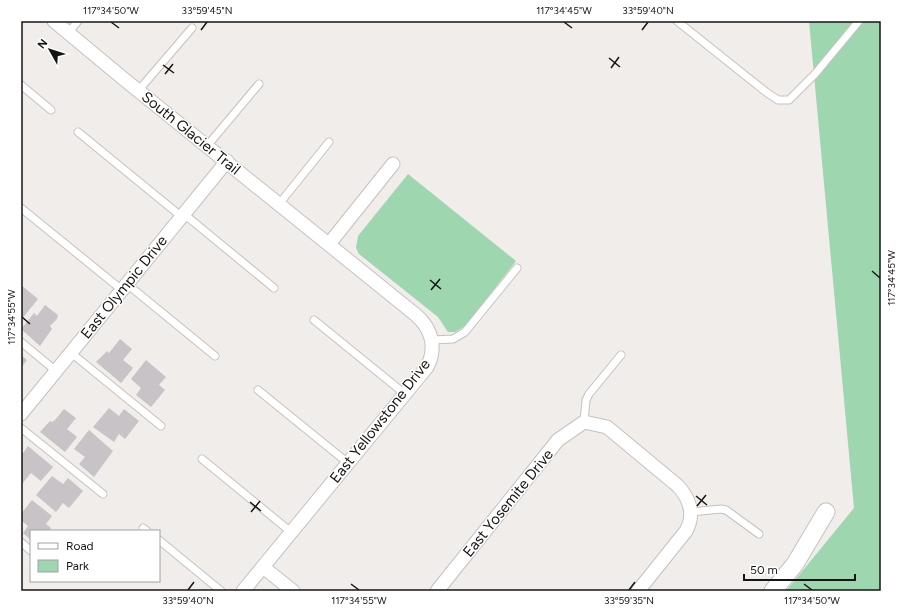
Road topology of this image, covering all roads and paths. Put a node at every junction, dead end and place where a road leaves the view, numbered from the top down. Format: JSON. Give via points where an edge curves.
{"nodes":[{"id":1,"x":54,"y":21,"type":"edge"},
{"id":2,"x":78,"y":21,"type":"edge"},
{"id":3,"x":677,"y":21,"type":"edge"},
{"id":4,"x":859,"y":21,"type":"edge"},
{"id":5,"x":192,"y":28,"type":"dead end"},
{"id":6,"x":68,"y":33,"type":"junction"},
{"id":7,"x":259,"y":84,"type":"dead end"},
{"id":8,"x":21,"y":85,"type":"edge"},
{"id":9,"x":138,"y":91,"type":"junction"},
{"id":10,"x":51,"y":110,"type":"dead end"},
{"id":11,"x":78,"y":132,"type":"dead end"},
{"id":12,"x":329,"y":142,"type":"dead end"},
{"id":13,"x":207,"y":146,"type":"junction"},
{"id":14,"x":227,"y":161,"type":"junction"},
{"id":15,"x":393,"y":164,"type":"dead end"},
{"id":16,"x":279,"y":204,"type":"junction"},
{"id":17,"x":21,"y":208,"type":"edge"},
{"id":18,"x":183,"y":215,"type":"junction"},
{"id":19,"x":329,"y":244,"type":"junction"},
{"id":20,"x":517,"y":268,"type":"dead end"},
{"id":21,"x":124,"y":287,"type":"junction"},
{"id":22,"x":274,"y":288,"type":"dead end"},
{"id":23,"x":314,"y":320,"type":"dead end"},
{"id":24,"x":432,"y":340,"type":"junction"},
{"id":25,"x":21,"y":342,"type":"edge"},
{"id":26,"x":70,"y":352,"type":"junction"},
{"id":27,"x":621,"y":355,"type":"dead end"},
{"id":28,"x":215,"y":356,"type":"dead end"},
{"id":29,"x":56,"y":370,"type":"junction"},
{"id":30,"x":258,"y":390,"type":"dead end"},
{"id":31,"x":405,"y":394,"type":"junction"},
{"id":32,"x":21,"y":414,"type":"edge"},
{"id":33,"x":584,"y":422,"type":"junction"},
{"id":34,"x":160,"y":426,"type":"dead end"},
{"id":35,"x":21,"y":428,"type":"edge"},
{"id":36,"x":202,"y":459,"type":"dead end"},
{"id":37,"x":348,"y":463,"type":"junction"},
{"id":38,"x":104,"y":494,"type":"dead end"},
{"id":39,"x":691,"y":509,"type":"junction"},
{"id":40,"x":826,"y":512,"type":"dead end"},
{"id":41,"x":292,"y":532,"type":"junction"},
{"id":42,"x":759,"y":534,"type":"dead end"},
{"id":43,"x":160,"y":541,"type":"edge"},
{"id":44,"x":21,"y":542,"type":"edge"},
{"id":45,"x":30,"y":550,"type":"edge"},
{"id":46,"x":263,"y":567,"type":"junction"},
{"id":47,"x":221,"y":591,"type":"edge"},
{"id":48,"x":243,"y":591,"type":"edge"},
{"id":49,"x":293,"y":591,"type":"edge"},
{"id":50,"x":437,"y":591,"type":"edge"},
{"id":51,"x":638,"y":591,"type":"edge"},
{"id":52,"x":773,"y":591,"type":"edge"}],
"edges":[{"from":1,"to":6,"type":"street","name":"South Glacier Trail"},
{"from":2,"to":6,"type":"lane"},
{"from":3,"to":4,"type":"lane","via":[[778,100],[789,100],[815,74]]},
{"from":5,"to":9,"type":"lane"},
{"from":6,"to":9,"type":"street","name":"South Glacier Trail"},
{"from":7,"to":13,"type":"lane"},
{"from":8,"to":10,"type":"lane"},
{"from":9,"to":13,"type":"street","name":"South Glacier Trail"},
{"from":11,"to":18,"type":"lane"},
{"from":12,"to":16,"type":"lane"},
{"from":13,"to":14,"type":"street","name":"South Glacier Trail"},
{"from":14,"to":16,"type":"street","name":"South Glacier Trail"},
{"from":14,"to":18,"type":"street","name":"East Olympic Drive"},
{"from":15,"to":19,"type":"street"},
{"from":16,"to":19,"type":"street","name":"South Glacier Trail"},
{"from":17,"to":21,"type":"lane"},
{"from":18,"to":21,"type":"street","name":"East Olympic Drive"},
{"from":18,"to":22,"type":"lane"},
{"from":19,"to":24,"type":"street","name":"East Yellowstone Drive","via":[[422,320]]},
{"from":20,"to":24,"type":"lane","via":[[465,332],[453,339]]},
{"from":21,"to":26,"type":"street","name":"East Olympic Drive"},
{"from":21,"to":28,"type":"lane"},
{"from":23,"to":31,"type":"lane"},
{"from":24,"to":31,"type":"street","name":"East Yellowstone Drive","via":[[430,360]]},
{"from":25,"to":29,"type":"lane"},
{"from":26,"to":29,"type":"street","name":"East Olympic Drive"},
{"from":26,"to":34,"type":"lane"},
{"from":27,"to":33,"type":"lane","via":[[589,394]]},
{"from":29,"to":32,"type":"street","name":"East Olympic Drive"},
{"from":30,"to":37,"type":"lane"},
{"from":31,"to":37,"type":"street","name":"East Yellowstone Drive"},
{"from":33,"to":39,"type":"street","via":[[607,427],[678,486],[685,494]]},
{"from":33,"to":50,"type":"street","name":"East Yosemite Drive","via":[[558,440]]},
{"from":35,"to":38,"type":"lane"},
{"from":36,"to":41,"type":"lane"},
{"from":37,"to":41,"type":"street","name":"East Yellowstone Drive"},
{"from":39,"to":42,"type":"lane","via":[[721,508]]},
{"from":39,"to":51,"type":"street","via":[[691,520],[686,531]]},
{"from":40,"to":52,"type":"street","via":[[795,564]]},
{"from":41,"to":46,"type":"street","name":"East Yellowstone Drive"},
{"from":43,"to":47,"type":"lane"},
{"from":44,"to":45,"type":"lane"},
{"from":46,"to":48,"type":"street","name":"East Yellowstone Drive"},
{"from":46,"to":49,"type":"street"}]}
